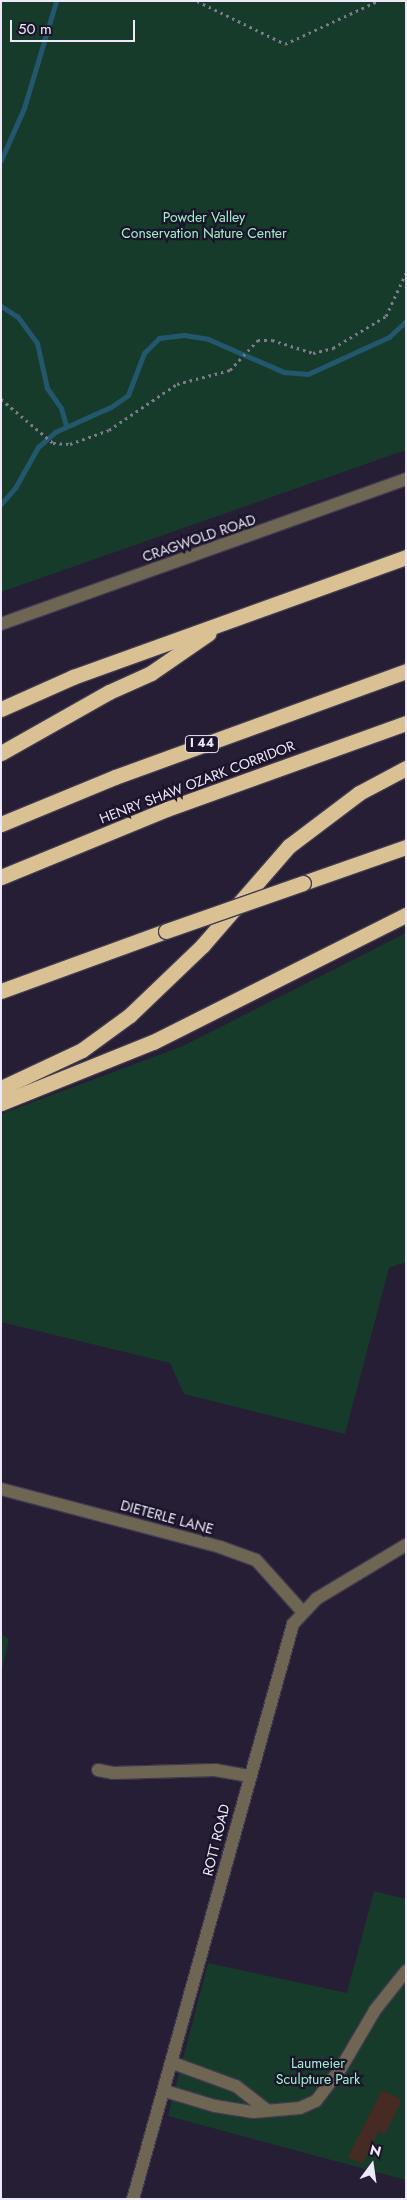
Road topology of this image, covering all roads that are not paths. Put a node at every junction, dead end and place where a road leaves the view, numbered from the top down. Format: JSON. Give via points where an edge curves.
{"nodes":[{"id":1,"x":406,"y":479,"type":"edge"},
{"id":2,"x":406,"y":557,"type":"edge"},
{"id":3,"x":226,"y":621,"type":"junction"},
{"id":4,"x":1,"y":624,"type":"edge"},
{"id":5,"x":406,"y":671,"type":"edge"},
{"id":6,"x":1,"y":709,"type":"edge"},
{"id":7,"x":406,"y":723,"type":"edge"},
{"id":8,"x":1,"y":753,"type":"edge"},
{"id":9,"x":406,"y":768,"type":"edge"},
{"id":10,"x":1,"y":824,"type":"edge"},
{"id":11,"x":406,"y":847,"type":"edge"},
{"id":12,"x":1,"y":877,"type":"edge"},
{"id":13,"x":406,"y":915,"type":"edge"},
{"id":14,"x":1,"y":991,"type":"edge"},
{"id":15,"x":1,"y":1088,"type":"edge"},
{"id":16,"x":1,"y":1103,"type":"edge"},
{"id":17,"x":1,"y":1489,"type":"edge"},
{"id":18,"x":406,"y":1545,"type":"edge"},
{"id":19,"x":302,"y":1612,"type":"junction"},
{"id":20,"x":98,"y":1770,"type":"dead end"},
{"id":21,"x":248,"y":1776,"type":"junction"},
{"id":22,"x":406,"y":1972,"type":"edge"},
{"id":23,"x":173,"y":2063,"type":"junction"},
{"id":24,"x":165,"y":2090,"type":"junction"},
{"id":25,"x":267,"y":2110,"type":"junction"},
{"id":26,"x":133,"y":2199,"type":"edge"}],
"edges":[{"from":1,"to":4,"type":"street","name":"CRAGWOLD ROAD"},
{"from":2,"to":3,"type":"highway"},
{"from":3,"to":6,"type":"highway","via":[[73,677]]},
{"from":3,"to":8,"type":"highway","via":[[151,673],[109,692]]},
{"from":5,"to":10,"type":"highway","number":"I 44","via":[[115,777]]},
{"from":7,"to":12,"type":"highway","name":"HENRY SHAW OZARK CORRIDOR","via":[[176,805]]},
{"from":9,"to":15,"type":"highway","via":[[359,793],[289,846],[202,946],[130,1015],[82,1050],[38,1074]]},
{"from":11,"to":14,"type":"highway","bridge":true},
{"from":13,"to":16,"type":"highway","via":[[153,1042]]},
{"from":17,"to":19,"type":"street","name":"DIETERLE LANE","via":[[220,1547],[256,1560]]},
{"from":18,"to":19,"type":"street","name":"ROTT ROAD","via":[[340,1583]]},
{"from":19,"to":21,"type":"street","name":"ROTT ROAD","via":[[284,1646]]},
{"from":20,"to":21,"type":"street","via":[[113,1773],[215,1770]]},
{"from":21,"to":23,"type":"street","name":"ROTT ROAD"},
{"from":22,"to":25,"type":"street","via":[[375,2010],[341,2068],[316,2101],[300,2108]]},
{"from":23,"to":24,"type":"street","name":"ROTT ROAD"},
{"from":23,"to":25,"type":"street","via":[[236,2086]]},
{"from":24,"to":25,"type":"street","via":[[215,2106],[254,2112]]},
{"from":24,"to":26,"type":"street","name":"ROTT ROAD"}]}
